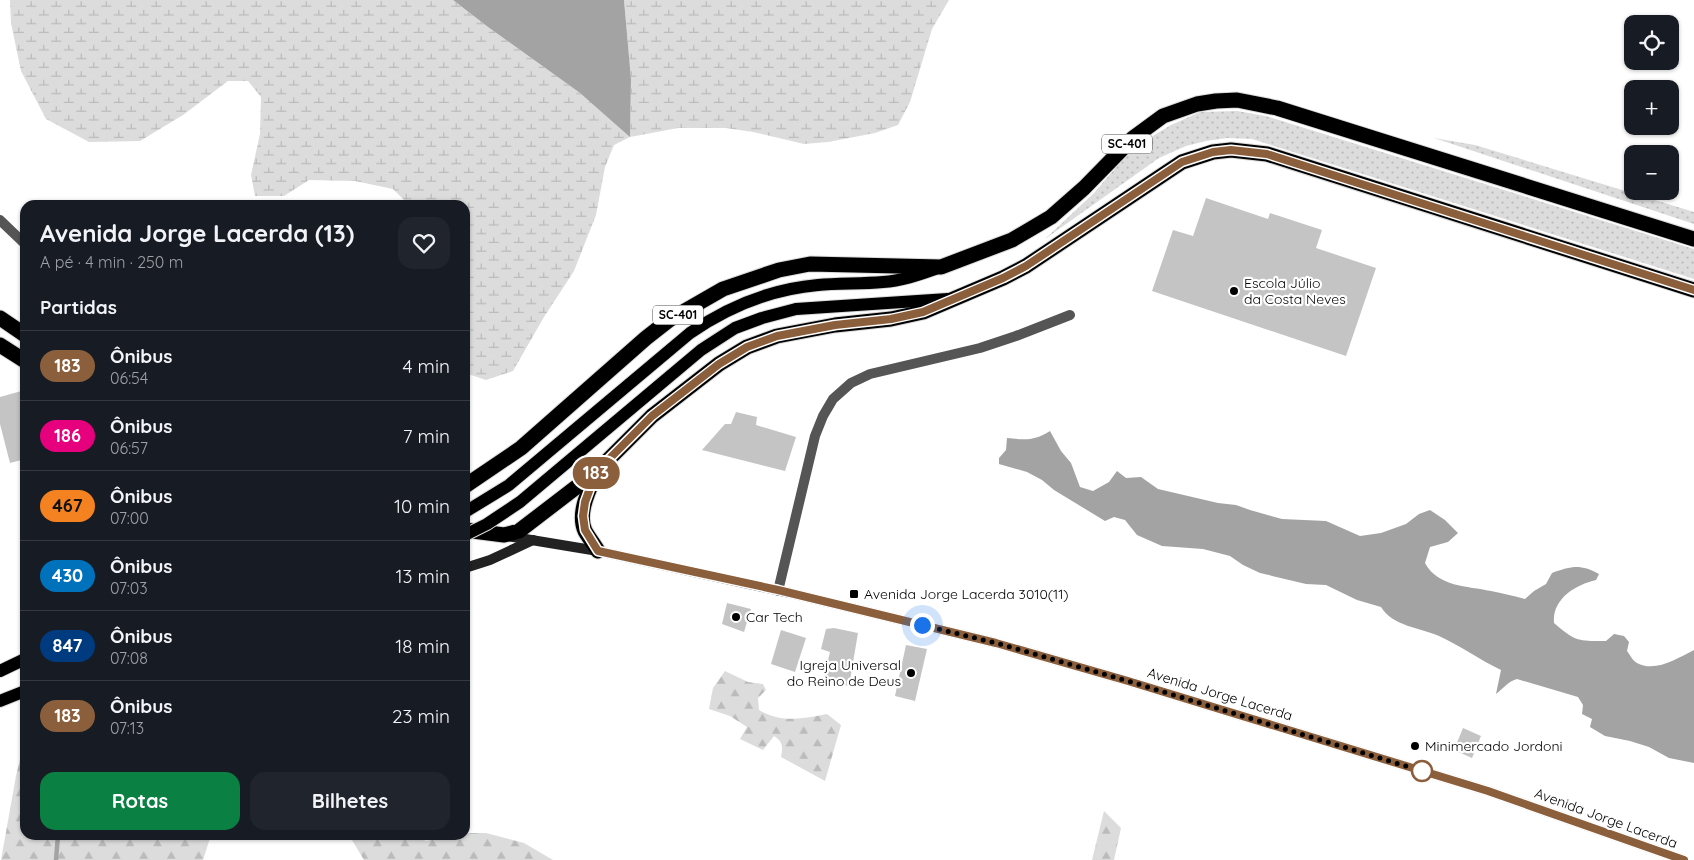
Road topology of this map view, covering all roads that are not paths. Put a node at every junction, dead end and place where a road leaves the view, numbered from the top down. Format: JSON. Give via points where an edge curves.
{"nodes":[{"id":1,"x":0,"y":220,"type":"edge"},
{"id":2,"x":20,"y":239,"type":"edge"},
{"id":3,"x":1694,"y":239,"type":"edge"},
{"id":4,"x":941,"y":267,"type":"junction"},
{"id":5,"x":1694,"y":290,"type":"edge"},
{"id":6,"x":957,"y":299,"type":"junction"},
{"id":7,"x":1070,"y":315,"type":"dead end"},
{"id":8,"x":0,"y":318,"type":"edge"},
{"id":9,"x":20,"y":332,"type":"edge"},
{"id":10,"x":0,"y":345,"type":"edge"},
{"id":11,"x":20,"y":358,"type":"edge"},
{"id":12,"x":596,"y":472,"type":"junction"},
{"id":13,"x":470,"y":483,"type":"edge"},
{"id":14,"x":470,"y":509,"type":"edge"},
{"id":15,"x":470,"y":531,"type":"edge"},
{"id":16,"x":470,"y":532,"type":"edge"},
{"id":17,"x":504,"y":536,"type":"junction"},
{"id":18,"x":533,"y":540,"type":"junction"},
{"id":19,"x":598,"y":551,"type":"junction"},
{"id":20,"x":470,"y":566,"type":"edge"},
{"id":21,"x":778,"y":590,"type":"junction"},
{"id":22,"x":20,"y":661,"type":"edge"},
{"id":23,"x":0,"y":671,"type":"edge"},
{"id":24,"x":20,"y":693,"type":"edge"},
{"id":25,"x":0,"y":701,"type":"edge"},
{"id":26,"x":1684,"y":860,"type":"edge"}],
"edges":[{"from":1,"to":2,"type":"street"},
{"from":3,"to":4,"type":"highway","number":"SC-401","via":[[1277,108],[1237,100],[1197,104],[1163,116],[1133,138],[1084,188],[1032,230]]},
{"from":4,"to":13,"type":"highway","number":"SC-401","via":[[810,264],[779,270],[723,290],[669,320],[520,448]]},
{"from":4,"to":14,"type":"main road","via":[[884,282],[790,289],[743,304],[700,325],[509,485]]},
{"from":5,"to":6,"type":"highway","via":[[1267,154],[1231,150],[1182,162],[1026,266]]},
{"from":6,"to":12,"type":"highway","via":[[923,312],[777,336],[747,347],[719,364],[652,416]]},
{"from":6,"to":16,"type":"main road","bridge":true,"via":[[796,309],[734,328],[701,350],[520,502]]},
{"from":7,"to":21,"type":"street","via":[[980,348],[870,374],[851,383],[833,399],[816,436]]},
{"from":8,"to":9,"type":"highway"},
{"from":10,"to":11,"type":"highway"},
{"from":12,"to":17,"type":"highway","via":[[519,531]]},
{"from":12,"to":19,"type":"highway","via":[[583,516],[585,530]]},
{"from":15,"to":17,"type":"highway"},
{"from":17,"to":18,"type":"main road","name":"Avenida Jorge Lacerda"},
{"from":18,"to":19,"type":"main road","name":"Avenida Jorge Lacerda"},
{"from":18,"to":20,"type":"main road"},
{"from":19,"to":21,"type":"main road","name":"Avenida Jorge Lacerda"},
{"from":21,"to":26,"type":"main road","name":"Avenida Jorge Lacerda","via":[[996,643],[1128,681],[1496,793]]},
{"from":22,"to":23,"type":"main road"},
{"from":24,"to":25,"type":"main road"}]}
